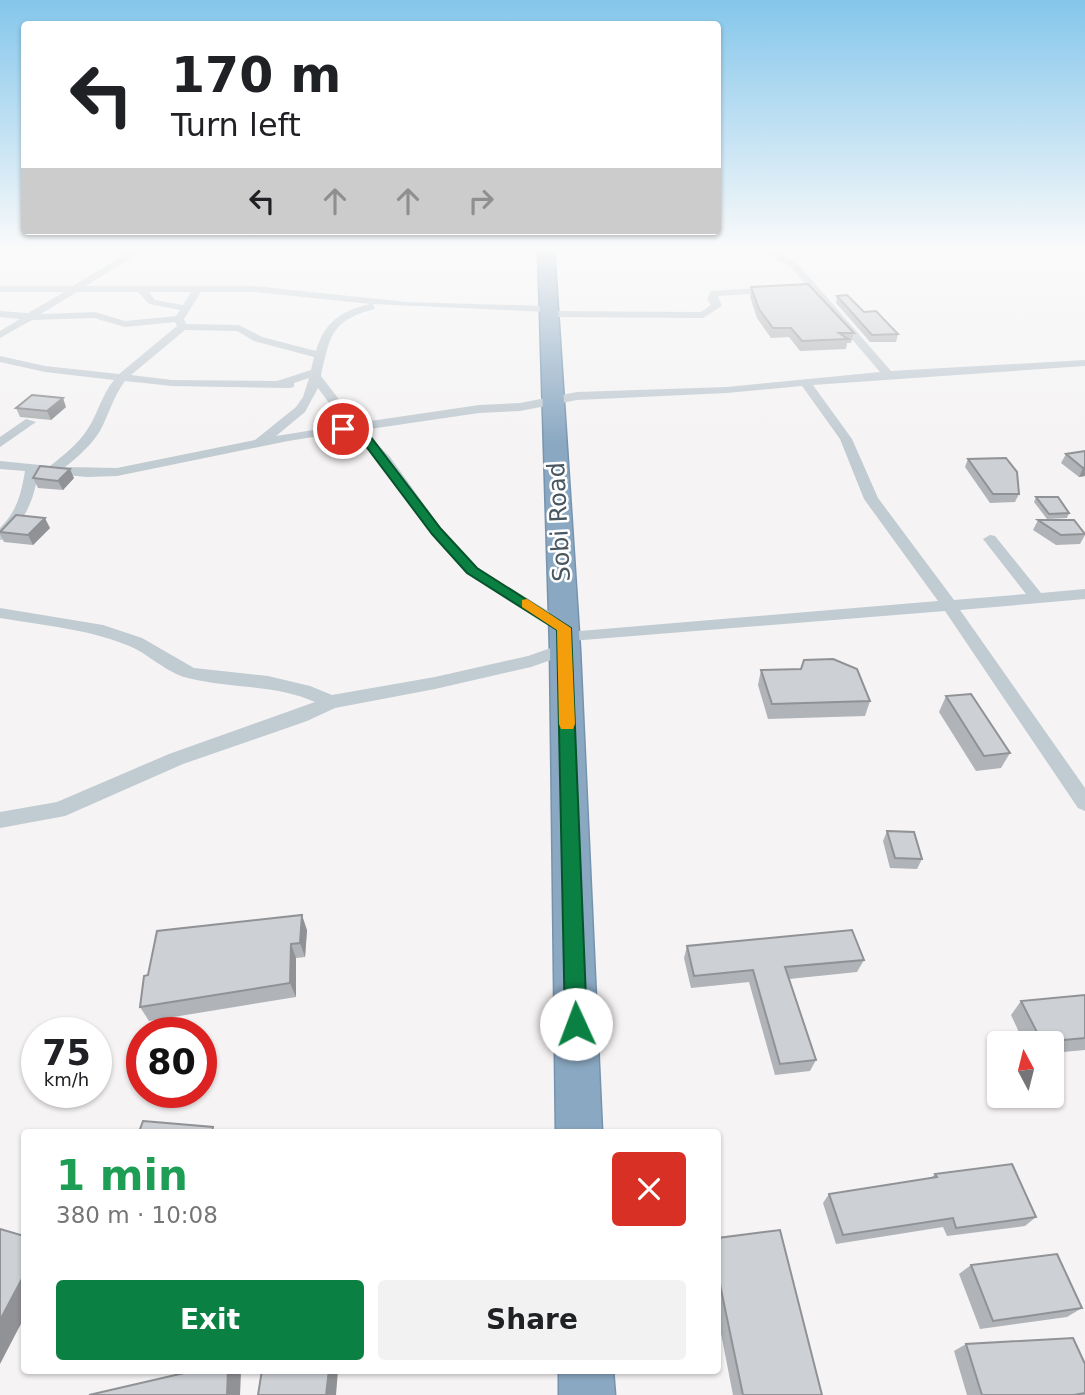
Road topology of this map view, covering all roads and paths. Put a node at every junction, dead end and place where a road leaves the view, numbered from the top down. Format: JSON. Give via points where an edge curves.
{"nodes":[{"id":1,"x":36,"y":313,"type":"edge"},
{"id":2,"x":184,"y":313,"type":"edge"},
{"id":3,"x":351,"y":313,"type":"edge"},
{"id":4,"x":549,"y":313,"type":"edge"},
{"id":5,"x":605,"y":313,"type":"edge"},
{"id":6,"x":706,"y":313,"type":"edge"},
{"id":7,"x":835,"y":313,"type":"edge"},
{"id":8,"x":0,"y":314,"type":"edge"},
{"id":9,"x":345,"y":315,"type":"joint"},
{"id":10,"x":30,"y":317,"type":"junction"},
{"id":11,"x":181,"y":323,"type":"junction"},
{"id":12,"x":0,"y":335,"type":"edge"},
{"id":13,"x":324,"y":341,"type":"junction"},
{"id":14,"x":298,"y":348,"type":"junction"},
{"id":15,"x":319,"y":355,"type":"junction"},
{"id":16,"x":0,"y":359,"type":"edge"},
{"id":17,"x":1085,"y":363,"type":"edge"},
{"id":18,"x":313,"y":373,"type":"junction"},
{"id":19,"x":888,"y":375,"type":"junction"},
{"id":20,"x":122,"y":377,"type":"junction"},
{"id":21,"x":805,"y":383,"type":"junction"},
{"id":22,"x":280,"y":384,"type":"junction"},
{"id":23,"x":767,"y":386,"type":"junction"},
{"id":24,"x":311,"y":388,"type":"junction"},
{"id":25,"x":553,"y":399,"type":"junction"},
{"id":26,"x":820,"y":402,"type":"junction"},
{"id":27,"x":30,"y":422,"type":"dead end"},
{"id":28,"x":356,"y":427,"type":"junction"},
{"id":29,"x":258,"y":442,"type":"junction"},
{"id":30,"x":0,"y":443,"type":"edge"},
{"id":31,"x":0,"y":465,"type":"edge"},
{"id":32,"x":32,"y":470,"type":"junction"},
{"id":33,"x":51,"y":471,"type":"junction"},
{"id":34,"x":0,"y":536,"type":"edge"},
{"id":35,"x":990,"y":539,"type":"dead end"},
{"id":36,"x":1085,"y":594,"type":"edge"},
{"id":37,"x":1038,"y":599,"type":"junction"},
{"id":38,"x":950,"y":606,"type":"junction"},
{"id":39,"x":0,"y":613,"type":"edge"},
{"id":40,"x":565,"y":646,"type":"junction"},
{"id":41,"x":331,"y":702,"type":"junction"},
{"id":42,"x":1085,"y":803,"type":"edge"},
{"id":43,"x":0,"y":820,"type":"edge"},
{"id":44,"x":579,"y":1129,"type":"edge"},
{"id":45,"x":586,"y":1374,"type":"edge"},
{"id":46,"x":587,"y":1395,"type":"edge"}],
"edges":[{"from":1,"to":10,"type":"street"},
{"from":2,"to":11,"type":"street"},
{"from":3,"to":9,"type":"street"},
{"from":4,"to":25,"type":"highway","name":"Sobi Road"},
{"from":5,"to":6,"type":"street"},
{"from":7,"to":19,"type":"street"},
{"from":8,"to":10,"type":"street"},
{"from":9,"to":13,"type":"street"},
{"from":10,"to":11,"type":"street","via":[[95,315],[125,324]]},
{"from":10,"to":12,"type":"street"},
{"from":11,"to":14,"type":"street","via":[[228,326]]},
{"from":11,"to":20,"type":"street"},
{"from":13,"to":14,"type":"street"},
{"from":13,"to":15,"type":"street"},
{"from":14,"to":15,"type":"street"},
{"from":15,"to":18,"type":"street"},
{"from":16,"to":20,"type":"street"},
{"from":17,"to":19,"type":"street"},
{"from":18,"to":22,"type":"street"},
{"from":18,"to":24,"type":"street"},
{"from":18,"to":28,"type":"street"},
{"from":19,"to":21,"type":"street"},
{"from":20,"to":22,"type":"street","via":[[195,384]]},
{"from":20,"to":33,"type":"street","via":[[108,396],[94,430],[75,454]]},
{"from":21,"to":23,"type":"street"},
{"from":21,"to":26,"type":"street"},
{"from":22,"to":24,"type":"street"},
{"from":23,"to":25,"type":"street"},
{"from":23,"to":26,"type":"street"},
{"from":24,"to":29,"type":"street","via":[[307,401]]},
{"from":25,"to":28,"type":"street"},
{"from":25,"to":40,"type":"highway","name":"Sobi Road"},
{"from":26,"to":38,"type":"street","via":[[846,439],[871,499]]},
{"from":27,"to":30,"type":"street"},
{"from":28,"to":29,"type":"street"},
{"from":28,"to":40,"type":"street","via":[[472,570]]},
{"from":29,"to":33,"type":"street","via":[[117,472]]},
{"from":31,"to":32,"type":"street"},
{"from":32,"to":33,"type":"street"},
{"from":32,"to":34,"type":"street","via":[[29,502]]},
{"from":35,"to":37,"type":"street"},
{"from":36,"to":37,"type":"street"},
{"from":37,"to":38,"type":"street"},
{"from":38,"to":40,"type":"street"},
{"from":38,"to":42,"type":"street"},
{"from":39,"to":41,"type":"street","via":[[103,631],[136,642],[190,673],[268,682]]},
{"from":40,"to":41,"type":"street","via":[[531,661],[435,684]]},
{"from":40,"to":44,"type":"highway","name":"Sobi Road"},
{"from":41,"to":43,"type":"street","via":[[176,759],[82,801]]},
{"from":45,"to":46,"type":"highway"}]}
